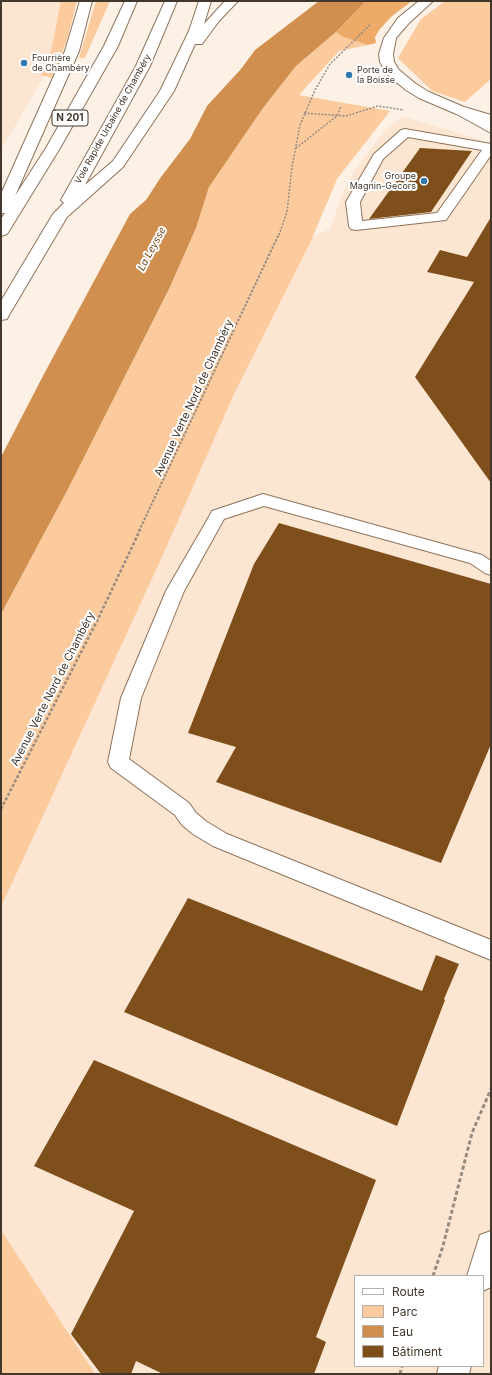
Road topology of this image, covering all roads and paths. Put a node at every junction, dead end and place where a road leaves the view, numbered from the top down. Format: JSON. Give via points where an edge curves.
{"nodes":[{"id":1,"x":86,"y":1,"type":"edge"},
{"id":2,"x":131,"y":1,"type":"edge"},
{"id":3,"x":171,"y":1,"type":"edge"},
{"id":4,"x":205,"y":1,"type":"edge"},
{"id":5,"x":232,"y":1,"type":"edge"},
{"id":6,"x":427,"y":1,"type":"edge"},
{"id":7,"x":376,"y":19,"type":"dead end"},
{"id":8,"x":182,"y":61,"type":"junction"},
{"id":9,"x":342,"y":106,"type":"dead end"},
{"id":10,"x":459,"y":110,"type":"junction"},
{"id":11,"x":491,"y":120,"type":"edge"},
{"id":12,"x":491,"y":129,"type":"edge"},
{"id":13,"x":296,"y":148,"type":"junction"},
{"id":14,"x":490,"y":149,"type":"edge"},
{"id":15,"x":1,"y":210,"type":"edge"},
{"id":16,"x":61,"y":214,"type":"junction"},
{"id":17,"x":1,"y":231,"type":"edge"},
{"id":18,"x":1,"y":314,"type":"edge"},
{"id":19,"x":491,"y":569,"type":"edge"},
{"id":20,"x":1,"y":809,"type":"edge"},
{"id":21,"x":491,"y":950,"type":"edge"},
{"id":22,"x":491,"y":1090,"type":"edge"},
{"id":23,"x":491,"y":1246,"type":"edge"},
{"id":24,"x":433,"y":1275,"type":"edge"},
{"id":25,"x":482,"y":1275,"type":"edge"}],
"edges":[{"from":1,"to":15,"type":"main road","via":[[72,51]]},
{"from":2,"to":17,"type":"main road","number":"N 201","via":[[111,46],[53,148]]},
{"from":3,"to":16,"type":"main road","name":"Voie Rapide Urbaine de Chambéry","via":[[143,66]]},
{"from":4,"to":8,"type":"main road"},
{"from":5,"to":8,"type":"main road","via":[[215,18]]},
{"from":6,"to":10,"type":"main road","via":[[403,21],[390,38],[387,62],[394,73],[411,87]]},
{"from":7,"to":13,"type":"path","name":"Avenue Verte Nord de Chambéry","via":[[326,70],[304,113]]},
{"from":8,"to":16,"type":"main road","via":[[167,91],[118,164]]},
{"from":9,"to":13,"type":"path","via":[[337,116]]},
{"from":10,"to":11,"type":"main road"},
{"from":10,"to":12,"type":"lane"},
{"from":13,"to":20,"type":"path","name":"Avenue Verte Nord de Chambéry","via":[[287,212],[280,232],[98,619]]},
{"from":14,"to":14,"type":"lane","via":[[441,217],[356,226],[353,202],[378,157],[405,133]]},
{"from":16,"to":18,"type":"main road","name":"Voie Rapide Urbaine de Chambéry"},
{"from":19,"to":21,"type":"lane","via":[[476,559],[263,500],[218,515],[175,591],[131,698],[118,762],[182,809],[200,828],[220,840]]},
{"from":22,"to":24,"type":"path","via":[[472,1133]]},
{"from":23,"to":25,"type":"main road"}]}
